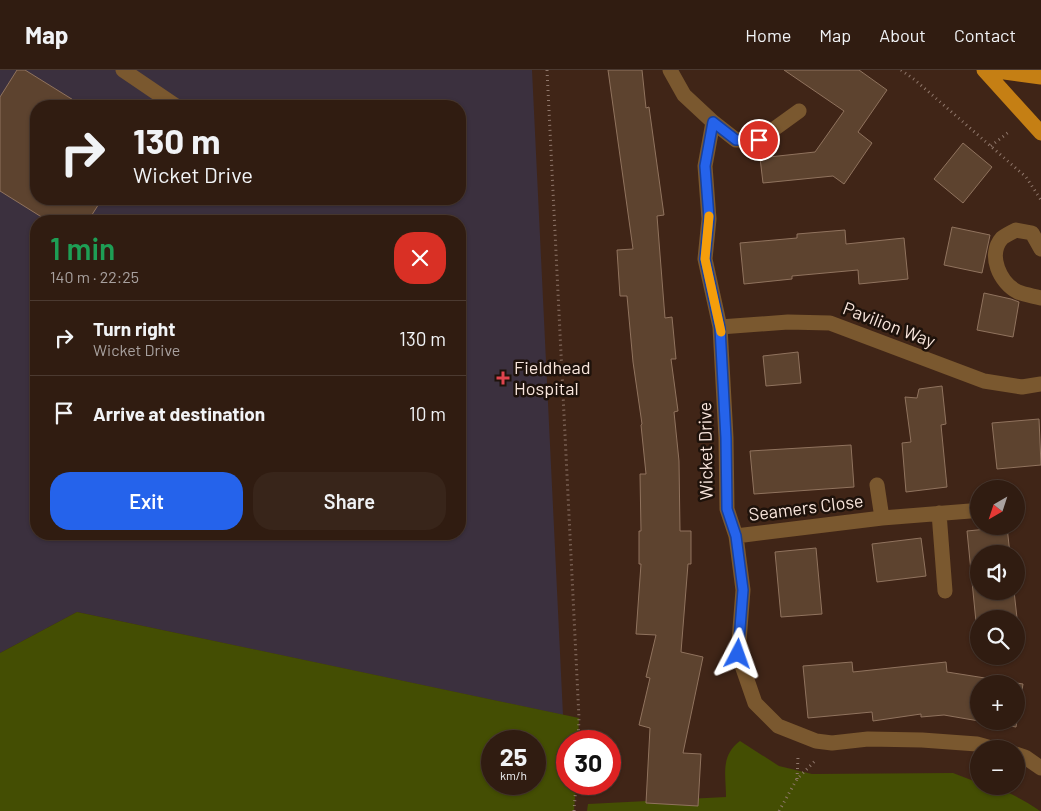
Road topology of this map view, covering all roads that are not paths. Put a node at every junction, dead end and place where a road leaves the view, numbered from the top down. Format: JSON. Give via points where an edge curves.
{"nodes":[{"id":1,"x":123,"y":70,"type":"edge"},
{"id":2,"x":670,"y":70,"type":"edge"},
{"id":3,"x":984,"y":70,"type":"edge"},
{"id":4,"x":990,"y":70,"type":"edge"},
{"id":5,"x":1041,"y":77,"type":"edge"},
{"id":6,"x":167,"y":100,"type":"edge"},
{"id":7,"x":799,"y":112,"type":"dead end"},
{"id":8,"x":713,"y":122,"type":"junction"},
{"id":9,"x":1041,"y":133,"type":"edge"},
{"id":10,"x":1041,"y":249,"type":"edge"},
{"id":11,"x":1041,"y":298,"type":"edge"},
{"id":12,"x":720,"y":328,"type":"junction"},
{"id":13,"x":1041,"y":384,"type":"edge"},
{"id":14,"x":877,"y":485,"type":"dead end"},
{"id":15,"x":970,"y":511,"type":"dead end"},
{"id":16,"x":939,"y":513,"type":"junction"},
{"id":17,"x":882,"y":518,"type":"junction"},
{"id":18,"x":736,"y":536,"type":"junction"},
{"id":19,"x":945,"y":591,"type":"dead end"},
{"id":20,"x":970,"y":743,"type":"edge"},
{"id":21,"x":1025,"y":757,"type":"edge"},
{"id":22,"x":1041,"y":768,"type":"edge"}],
"edges":[{"from":1,"to":6,"type":"street"},
{"from":2,"to":8,"type":"street","via":[[684,95]]},
{"from":3,"to":9,"type":"main road"},
{"from":4,"to":5,"type":"main road"},
{"from":7,"to":8,"type":"street","via":[[759,140],[736,140]]},
{"from":8,"to":12,"type":"street","name":"Wicket Drive","via":[[705,166],[709,218],[705,259]]},
{"from":10,"to":11,"type":"street","via":[[1032,233],[1016,230],[1002,239],[995,261],[1008,284],[1018,292]]},
{"from":12,"to":13,"type":"street","name":"Pavilion Way","via":[[788,322],[830,323],[984,381],[1022,387]]},
{"from":12,"to":18,"type":"street","name":"Wicket Drive","via":[[727,509]]},
{"from":14,"to":17,"type":"street","name":"Seamers Close"},
{"from":15,"to":16,"type":"street","name":"Seamers Close"},
{"from":16,"to":17,"type":"street","name":"Seamers Close"},
{"from":16,"to":19,"type":"street"},
{"from":17,"to":18,"type":"street","name":"Seamers Close"},
{"from":18,"to":20,"type":"street","name":"Wicket Drive","via":[[743,590],[738,654],[756,703],[778,726],[816,741],[832,743],[868,739]]},
{"from":21,"to":22,"type":"street"}]}
